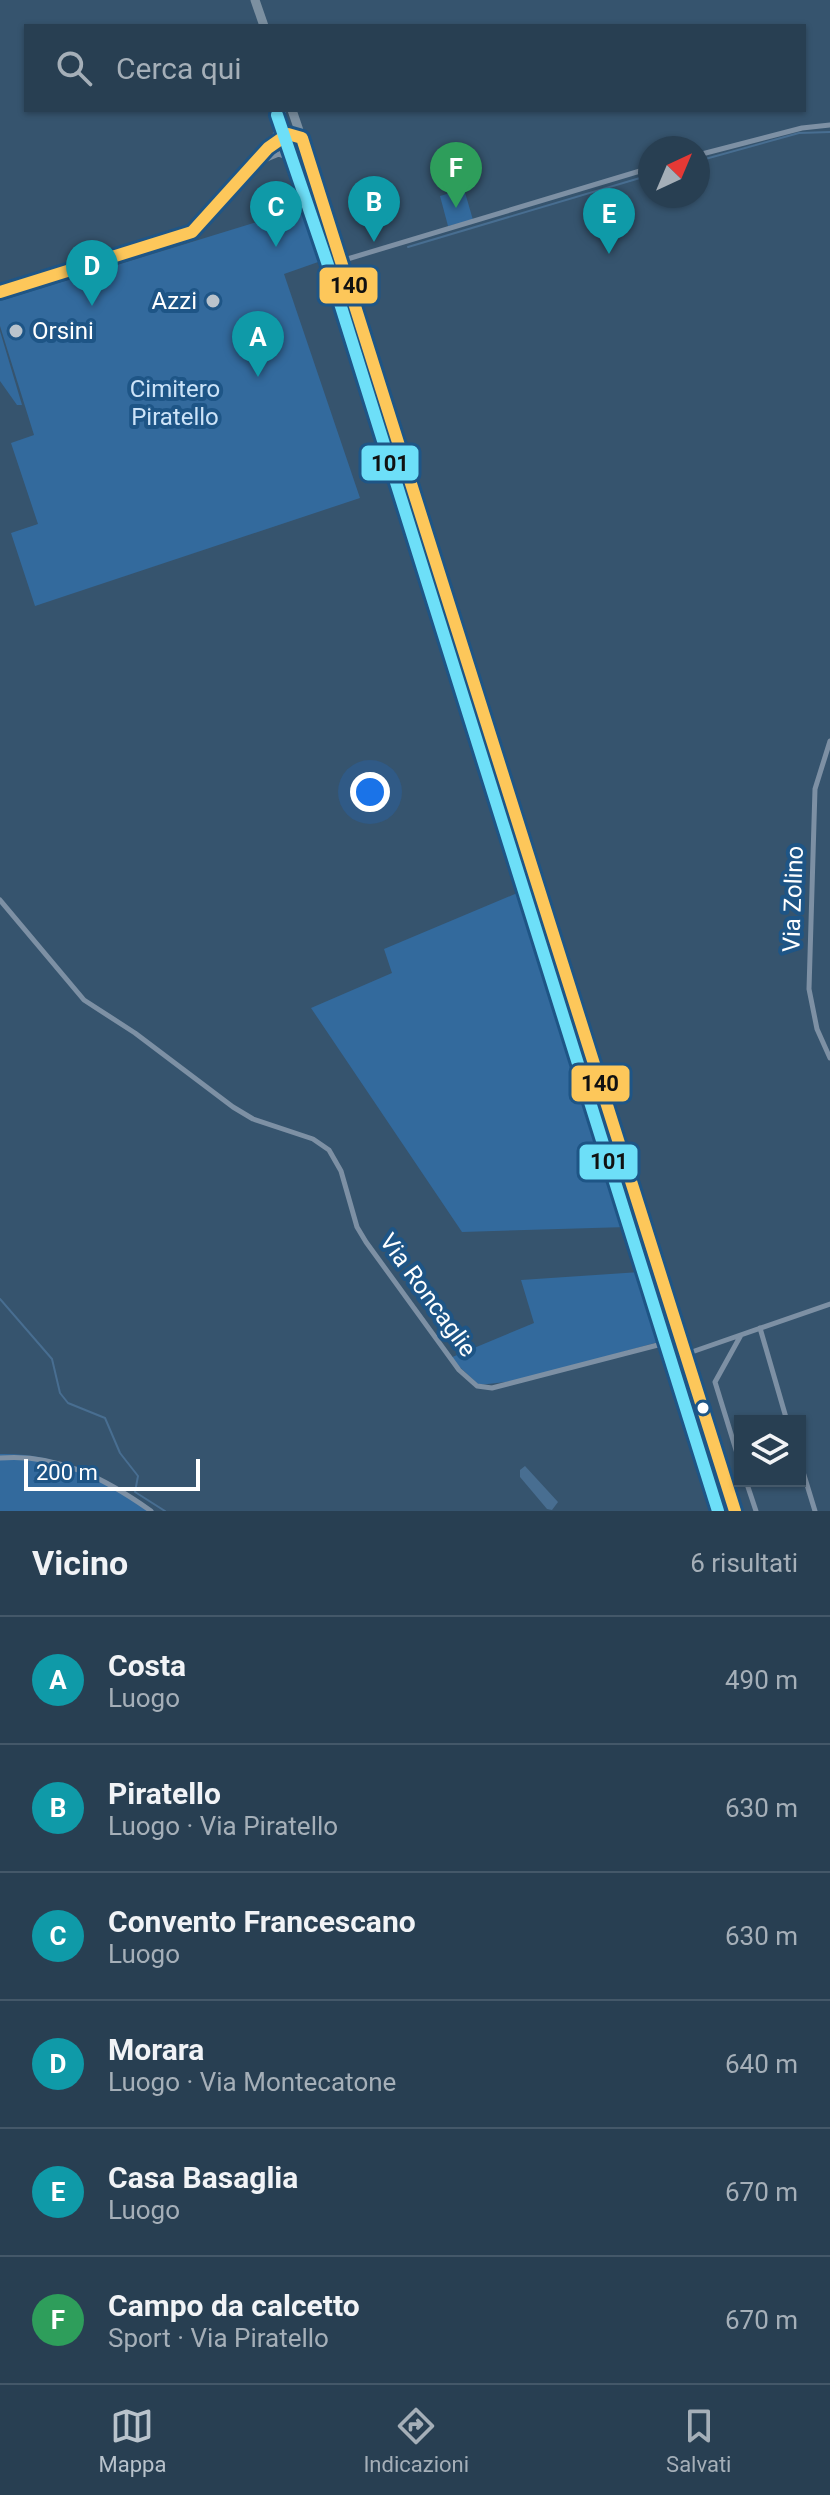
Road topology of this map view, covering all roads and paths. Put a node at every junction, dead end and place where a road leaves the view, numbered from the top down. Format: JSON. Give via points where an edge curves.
{"nodes":[{"id":1,"x":255,"y":0,"type":"edge"},
{"id":2,"x":263,"y":24,"type":"edge"},
{"id":3,"x":283,"y":112,"type":"edge"},
{"id":4,"x":293,"y":112,"type":"edge"},
{"id":5,"x":830,"y":125,"type":"edge"},
{"id":6,"x":302,"y":138,"type":"junction"},
{"id":7,"x":273,"y":141,"type":"junction"},
{"id":8,"x":710,"y":152,"type":"edge"},
{"id":9,"x":277,"y":153,"type":"junction"},
{"id":10,"x":248,"y":171,"type":"junction"},
{"id":11,"x":638,"y":172,"type":"edge"},
{"id":12,"x":313,"y":173,"type":"junction"},
{"id":13,"x":343,"y":260,"type":"junction"},
{"id":14,"x":0,"y":292,"type":"edge"},
{"id":15,"x":830,"y":741,"type":"edge"},
{"id":16,"x":0,"y":900,"type":"edge"},
{"id":17,"x":830,"y":1058,"type":"edge"},
{"id":18,"x":830,"y":1304,"type":"edge"},
{"id":19,"x":760,"y":1328,"type":"junction"},
{"id":20,"x":741,"y":1335,"type":"junction"},
{"id":21,"x":681,"y":1339,"type":"junction"},
{"id":22,"x":686,"y":1354,"type":"junction"},
{"id":23,"x":785,"y":1415,"type":"edge"},
{"id":24,"x":734,"y":1444,"type":"edge"},
{"id":25,"x":0,"y":1458,"type":"edge"},
{"id":26,"x":806,"y":1482,"type":"edge"},
{"id":27,"x":748,"y":1487,"type":"edge"},
{"id":28,"x":151,"y":1511,"type":"edge"},
{"id":29,"x":735,"y":1511,"type":"edge"},
{"id":30,"x":756,"y":1511,"type":"edge"},
{"id":31,"x":815,"y":1511,"type":"edge"}],
"edges":[{"from":1,"to":2,"type":"main road"},
{"from":3,"to":7,"type":"street"},
{"from":4,"to":6,"type":"main road"},
{"from":5,"to":8,"type":"street"},
{"from":6,"to":7,"type":"street","via":[[288,134]]},
{"from":6,"to":9,"type":"street"},
{"from":6,"to":12,"type":"main road"},
{"from":7,"to":10,"type":"street"},
{"from":9,"to":10,"type":"street"},
{"from":9,"to":12,"type":"street"},
{"from":10,"to":14,"type":"street","via":[[192,232]]},
{"from":11,"to":13,"type":"street"},
{"from":12,"to":13,"type":"main road"},
{"from":13,"to":21,"type":"main road"},
{"from":15,"to":17,"type":"street","name":"Via Zolino","via":[[815,789],[809,989]]},
{"from":16,"to":21,"type":"street","name":"Via Roncaglie","via":[[84,1000],[233,1107],[329,1150],[366,1242],[459,1370],[477,1386],[492,1388]]},
{"from":18,"to":19,"type":"street"},
{"from":19,"to":20,"type":"street"},
{"from":19,"to":23,"type":"street"},
{"from":20,"to":22,"type":"street"},
{"from":20,"to":24,"type":"street","via":[[715,1382]]},
{"from":21,"to":22,"type":"main road"},
{"from":22,"to":29,"type":"main road"},
{"from":25,"to":28,"type":"street","via":[[35,1459],[90,1473]]},
{"from":26,"to":31,"type":"street"},
{"from":27,"to":30,"type":"street"}]}
